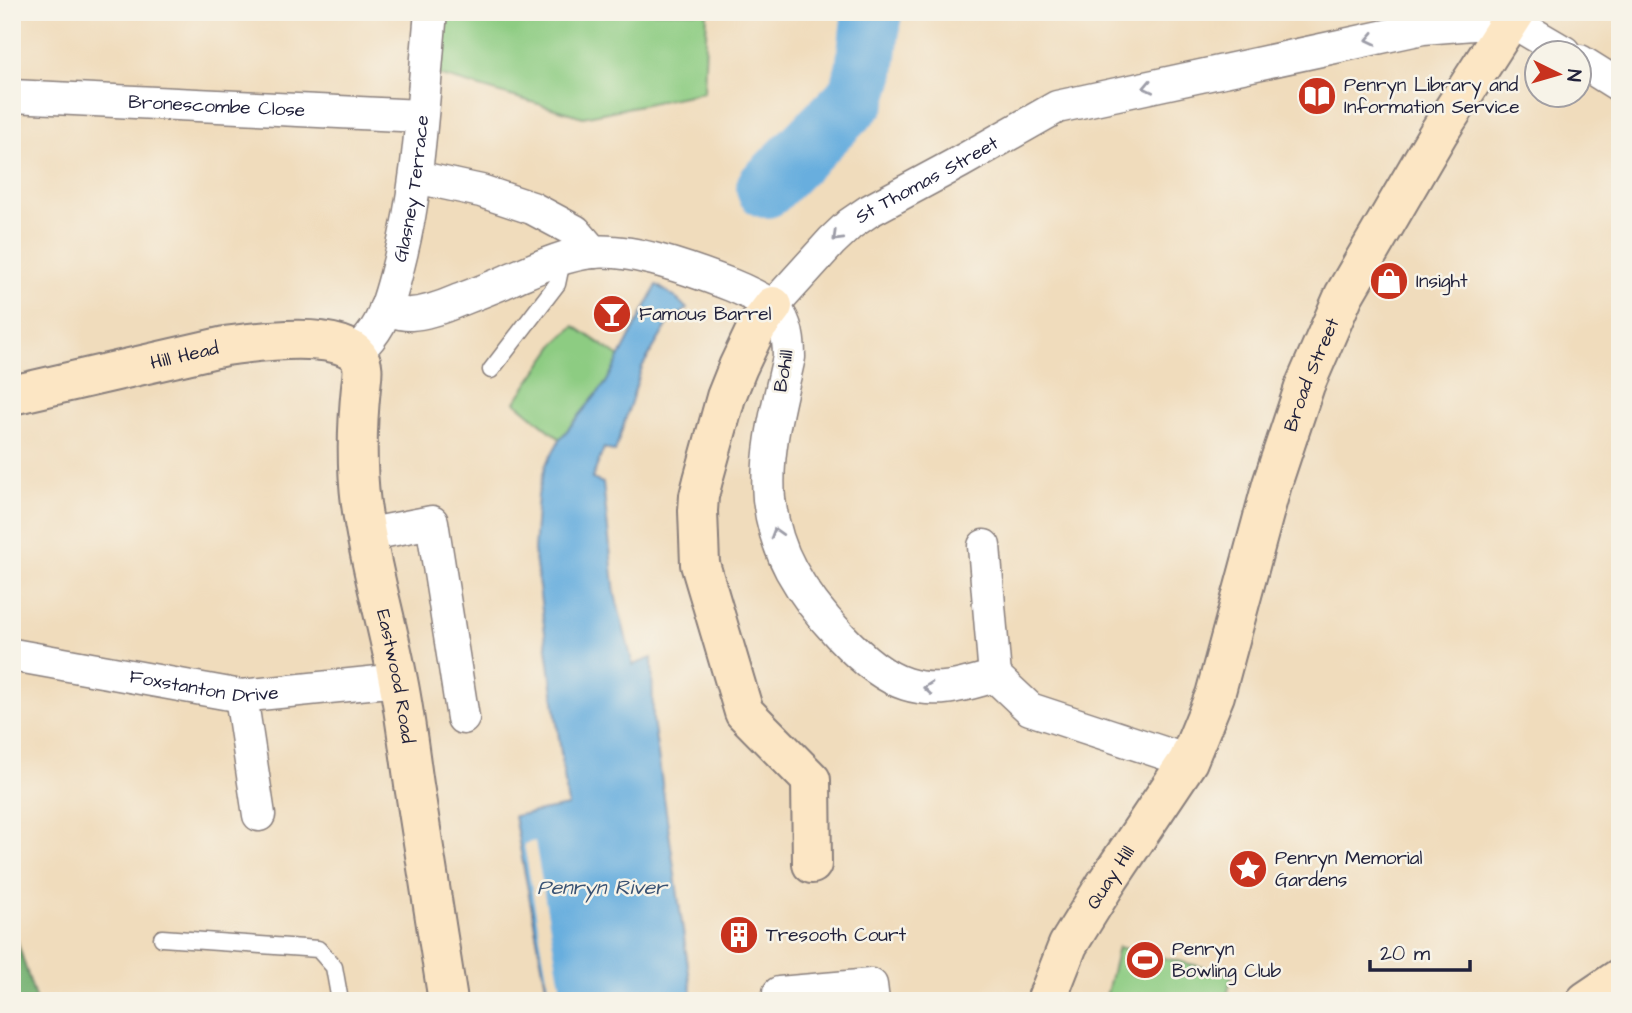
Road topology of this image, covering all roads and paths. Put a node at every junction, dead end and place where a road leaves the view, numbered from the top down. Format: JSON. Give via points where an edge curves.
{"nodes":[{"id":1,"x":431,"y":12,"type":"edge"},
{"id":2,"x":1513,"y":17,"type":"edge"},
{"id":3,"x":1544,"y":38,"type":"edge"},
{"id":4,"x":1594,"y":70,"type":"edge"},
{"id":5,"x":1620,"y":86,"type":"edge"},
{"id":6,"x":12,"y":96,"type":"edge"},
{"id":7,"x":421,"y":116,"type":"junction"},
{"id":8,"x":416,"y":177,"type":"junction"},
{"id":9,"x":593,"y":252,"type":"junction"},
{"id":10,"x":557,"y":260,"type":"junction"},
{"id":11,"x":772,"y":306,"type":"junction"},
{"id":12,"x":385,"y":309,"type":"junction"},
{"id":13,"x":356,"y":353,"type":"junction"},
{"id":14,"x":491,"y":370,"type":"dead end"},
{"id":15,"x":12,"y":395,"type":"edge"},
{"id":16,"x":365,"y":535,"type":"junction"},
{"id":17,"x":984,"y":546,"type":"dead end"},
{"id":18,"x":13,"y":655,"type":"edge"},
{"id":19,"x":995,"y":676,"type":"junction"},
{"id":20,"x":398,"y":680,"type":"junction"},
{"id":21,"x":241,"y":696,"type":"junction"},
{"id":22,"x":463,"y":718,"type":"dead end"},
{"id":23,"x":1188,"y":761,"type":"junction"},
{"id":24,"x":259,"y":815,"type":"dead end"},
{"id":25,"x":811,"y":863,"type":"dead end"},
{"id":26,"x":162,"y":938,"type":"dead end"},
{"id":27,"x":1620,"y":978,"type":"edge"},
{"id":28,"x":779,"y":993,"type":"dead end"},
{"id":29,"x":340,"y":1001,"type":"edge"},
{"id":30,"x":448,"y":1001,"type":"edge"},
{"id":31,"x":873,"y":1001,"type":"edge"},
{"id":32,"x":1046,"y":1001,"type":"edge"},
{"id":33,"x":1586,"y":1001,"type":"edge"}],
"edges":[{"from":1,"to":7,"type":"street","name":"Glasney Terrace"},
{"from":2,"to":3,"type":"street"},
{"from":2,"to":11,"type":"street","name":"St Thomas Street","one_way":true,"via":[[1423,28],[1057,107],[850,224]]},
{"from":2,"to":23,"type":"street","name":"Broad Street","via":[[1344,295],[1301,397],[1272,484],[1215,695]]},
{"from":4,"to":5,"type":"street"},
{"from":6,"to":7,"type":"street","name":"Bronescombe Close"},
{"from":7,"to":8,"type":"street","name":"Glasney Terrace"},
{"from":8,"to":9,"type":"street","via":[[531,208],[575,231]]},
{"from":8,"to":12,"type":"street","name":"Glasney Terrace"},
{"from":9,"to":10,"type":"street"},
{"from":9,"to":11,"type":"street","via":[[670,264],[738,288]]},
{"from":10,"to":12,"type":"street","via":[[445,306],[411,314]]},
{"from":10,"to":14,"type":"lane","via":[[557,284]]},
{"from":19,"to":11,"type":"street","name":"Bohill","one_way":true,"via":[[945,689],[905,684],[878,671],[851,648],[790,569],[769,499],[770,448],[789,356],[786,331]]},
{"from":11,"to":25,"type":"street","name":"Bohill","via":[[757,327],[726,397],[699,496],[700,564],[744,712],[811,780]]},
{"from":12,"to":13,"type":"street","name":"Glasney Terrace","via":[[373,334]]},
{"from":13,"to":15,"type":"street","name":"Hill Head","via":[[324,341],[249,343]]},
{"from":13,"to":16,"type":"street","name":"Eastwood Road","via":[[363,366],[357,449]]},
{"from":16,"to":20,"type":"street","name":"Eastwood Road"},
{"from":16,"to":22,"type":"street","via":[[432,522]]},
{"from":17,"to":19,"type":"street"},
{"from":18,"to":21,"type":"street","name":"Foxstanton Drive"},
{"from":19,"to":23,"type":"street","via":[[1030,709]]},
{"from":20,"to":21,"type":"street","name":"Foxstanton Drive"},
{"from":20,"to":30,"type":"street","name":"Eastwood Road"},
{"from":21,"to":24,"type":"street"},
{"from":23,"to":32,"type":"street","name":"Quay Hill","via":[[1068,945]]},
{"from":26,"to":29,"type":"lane","via":[[318,949],[334,967]]},
{"from":27,"to":33,"type":"street"},
{"from":28,"to":31,"type":"street","via":[[870,985]]}]}
